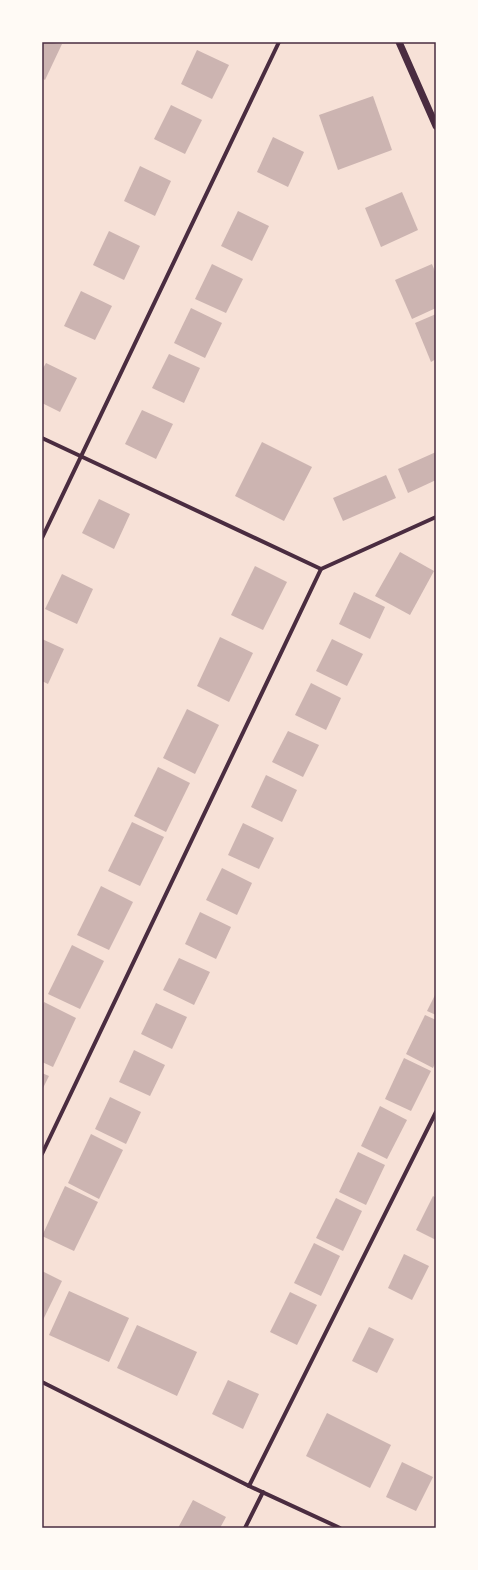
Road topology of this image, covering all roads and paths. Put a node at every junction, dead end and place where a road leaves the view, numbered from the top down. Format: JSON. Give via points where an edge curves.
{"nodes":[{"id":1,"x":279,"y":42,"type":"edge"},
{"id":2,"x":399,"y":42,"type":"edge"},
{"id":3,"x":436,"y":126,"type":"edge"},
{"id":4,"x":42,"y":438,"type":"edge"},
{"id":5,"x":82,"y":457,"type":"junction"},
{"id":6,"x":436,"y":516,"type":"edge"},
{"id":7,"x":42,"y":538,"type":"edge"},
{"id":8,"x":321,"y":569,"type":"junction"},
{"id":9,"x":436,"y":1112,"type":"edge"},
{"id":10,"x":42,"y":1154,"type":"edge"},
{"id":11,"x":42,"y":1382,"type":"edge"},
{"id":12,"x":249,"y":1486,"type":"junction"},
{"id":13,"x":263,"y":1492,"type":"junction"},
{"id":14,"x":245,"y":1528,"type":"edge"},
{"id":15,"x":340,"y":1528,"type":"edge"}],
"edges":[{"from":1,"to":5,"type":"street"},
{"from":2,"to":3,"type":"street"},
{"from":4,"to":5,"type":"street"},
{"from":5,"to":7,"type":"street"},
{"from":5,"to":8,"type":"street"},
{"from":6,"to":8,"type":"street"},
{"from":8,"to":10,"type":"street"},
{"from":9,"to":12,"type":"street"},
{"from":11,"to":12,"type":"street"},
{"from":12,"to":13,"type":"street"},
{"from":13,"to":14,"type":"street"},
{"from":13,"to":15,"type":"street"}]}
